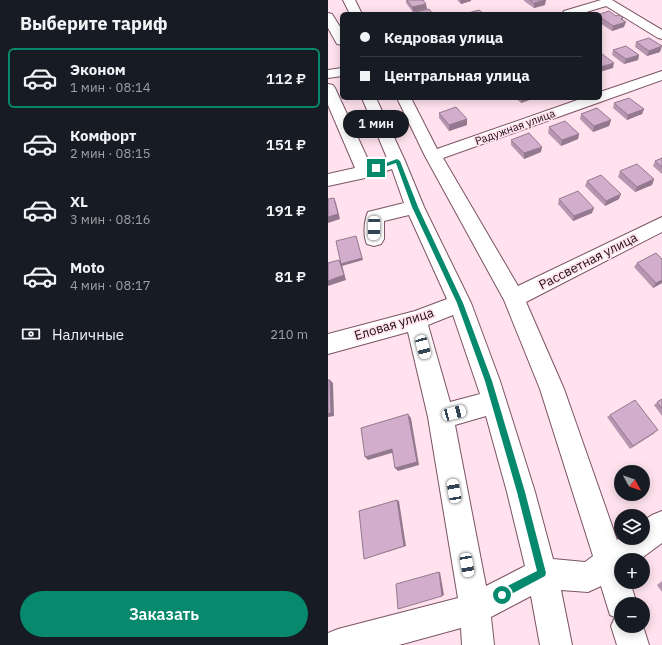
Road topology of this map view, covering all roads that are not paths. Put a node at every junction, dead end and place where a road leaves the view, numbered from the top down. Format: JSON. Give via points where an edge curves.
{"nodes":[{"id":1,"x":349,"y":0,"type":"edge"},
{"id":2,"x":581,"y":0,"type":"edge"},
{"id":3,"x":592,"y":7,"type":"junction"},
{"id":4,"x":355,"y":12,"type":"edge"},
{"id":5,"x":575,"y":12,"type":"edge"},
{"id":6,"x":328,"y":17,"type":"edge"},
{"id":7,"x":662,"y":35,"type":"edge"},
{"id":8,"x":340,"y":38,"type":"edge"},
{"id":9,"x":340,"y":72,"type":"edge"},
{"id":10,"x":328,"y":74,"type":"edge"},
{"id":11,"x":662,"y":75,"type":"edge"},
{"id":12,"x":328,"y":88,"type":"edge"},
{"id":13,"x":602,"y":97,"type":"edge"},
{"id":14,"x":370,"y":100,"type":"edge"},
{"id":15,"x":405,"y":100,"type":"edge"},
{"id":16,"x":593,"y":100,"type":"edge"},
{"id":17,"x":433,"y":156,"type":"junction"},
{"id":18,"x":397,"y":161,"type":"junction"},
{"id":19,"x":365,"y":172,"type":"junction"},
{"id":20,"x":328,"y":180,"type":"edge"},
{"id":21,"x":415,"y":207,"type":"junction"},
{"id":22,"x":662,"y":224,"type":"edge"},
{"id":23,"x":374,"y":239,"type":"dead end"},
{"id":24,"x":514,"y":298,"type":"junction"},
{"id":25,"x":460,"y":303,"type":"junction"},
{"id":26,"x":416,"y":320,"type":"junction"},
{"id":27,"x":328,"y":344,"type":"edge"},
{"id":28,"x":494,"y":402,"type":"junction"},
{"id":29,"x":441,"y":417,"type":"junction"},
{"id":30,"x":662,"y":525,"type":"edge"},
{"id":31,"x":610,"y":563,"type":"junction"},
{"id":32,"x":542,"y":573,"type":"junction"},
{"id":33,"x":619,"y":597,"type":"edge"},
{"id":34,"x":475,"y":609,"type":"junction"},
{"id":35,"x":629,"y":633,"type":"edge"},
{"id":36,"x":338,"y":645,"type":"edge"},
{"id":37,"x":478,"y":645,"type":"edge"},
{"id":38,"x":556,"y":645,"type":"edge"},
{"id":39,"x":632,"y":645,"type":"edge"}],
"edges":[{"from":1,"to":4,"type":"street"},
{"from":2,"to":3,"type":"street"},
{"from":3,"to":5,"type":"street"},
{"from":3,"to":7,"type":"street","via":[[607,2]]},
{"from":6,"to":8,"type":"street"},
{"from":9,"to":10,"type":"street"},
{"from":11,"to":13,"type":"street","name":"Радужная улица"},
{"from":12,"to":19,"type":"street"},
{"from":14,"to":18,"type":"street"},
{"from":15,"to":17,"type":"street"},
{"from":16,"to":17,"type":"street","name":"Радужная улица"},
{"from":17,"to":24,"type":"street"},
{"from":18,"to":19,"type":"street"},
{"from":18,"to":21,"type":"street"},
{"from":19,"to":20,"type":"street"},
{"from":21,"to":23,"type":"street","via":[[375,217]]},
{"from":21,"to":25,"type":"street"},
{"from":22,"to":24,"type":"street","name":"Рассветная улица"},
{"from":24,"to":31,"type":"street","via":[[552,389]]},
{"from":25,"to":26,"type":"street","name":"Еловая улица"},
{"from":25,"to":28,"type":"street"},
{"from":26,"to":27,"type":"street","name":"Еловая улица"},
{"from":26,"to":29,"type":"street"},
{"from":28,"to":29,"type":"street"},
{"from":28,"to":32,"type":"street"},
{"from":29,"to":34,"type":"street"},
{"from":30,"to":31,"type":"street"},
{"from":31,"to":32,"type":"street","via":[[588,578]]},
{"from":31,"to":33,"type":"street"},
{"from":32,"to":34,"type":"street"},
{"from":32,"to":38,"type":"street"},
{"from":34,"to":36,"type":"street"},
{"from":34,"to":37,"type":"street"},
{"from":35,"to":39,"type":"street"}]}
